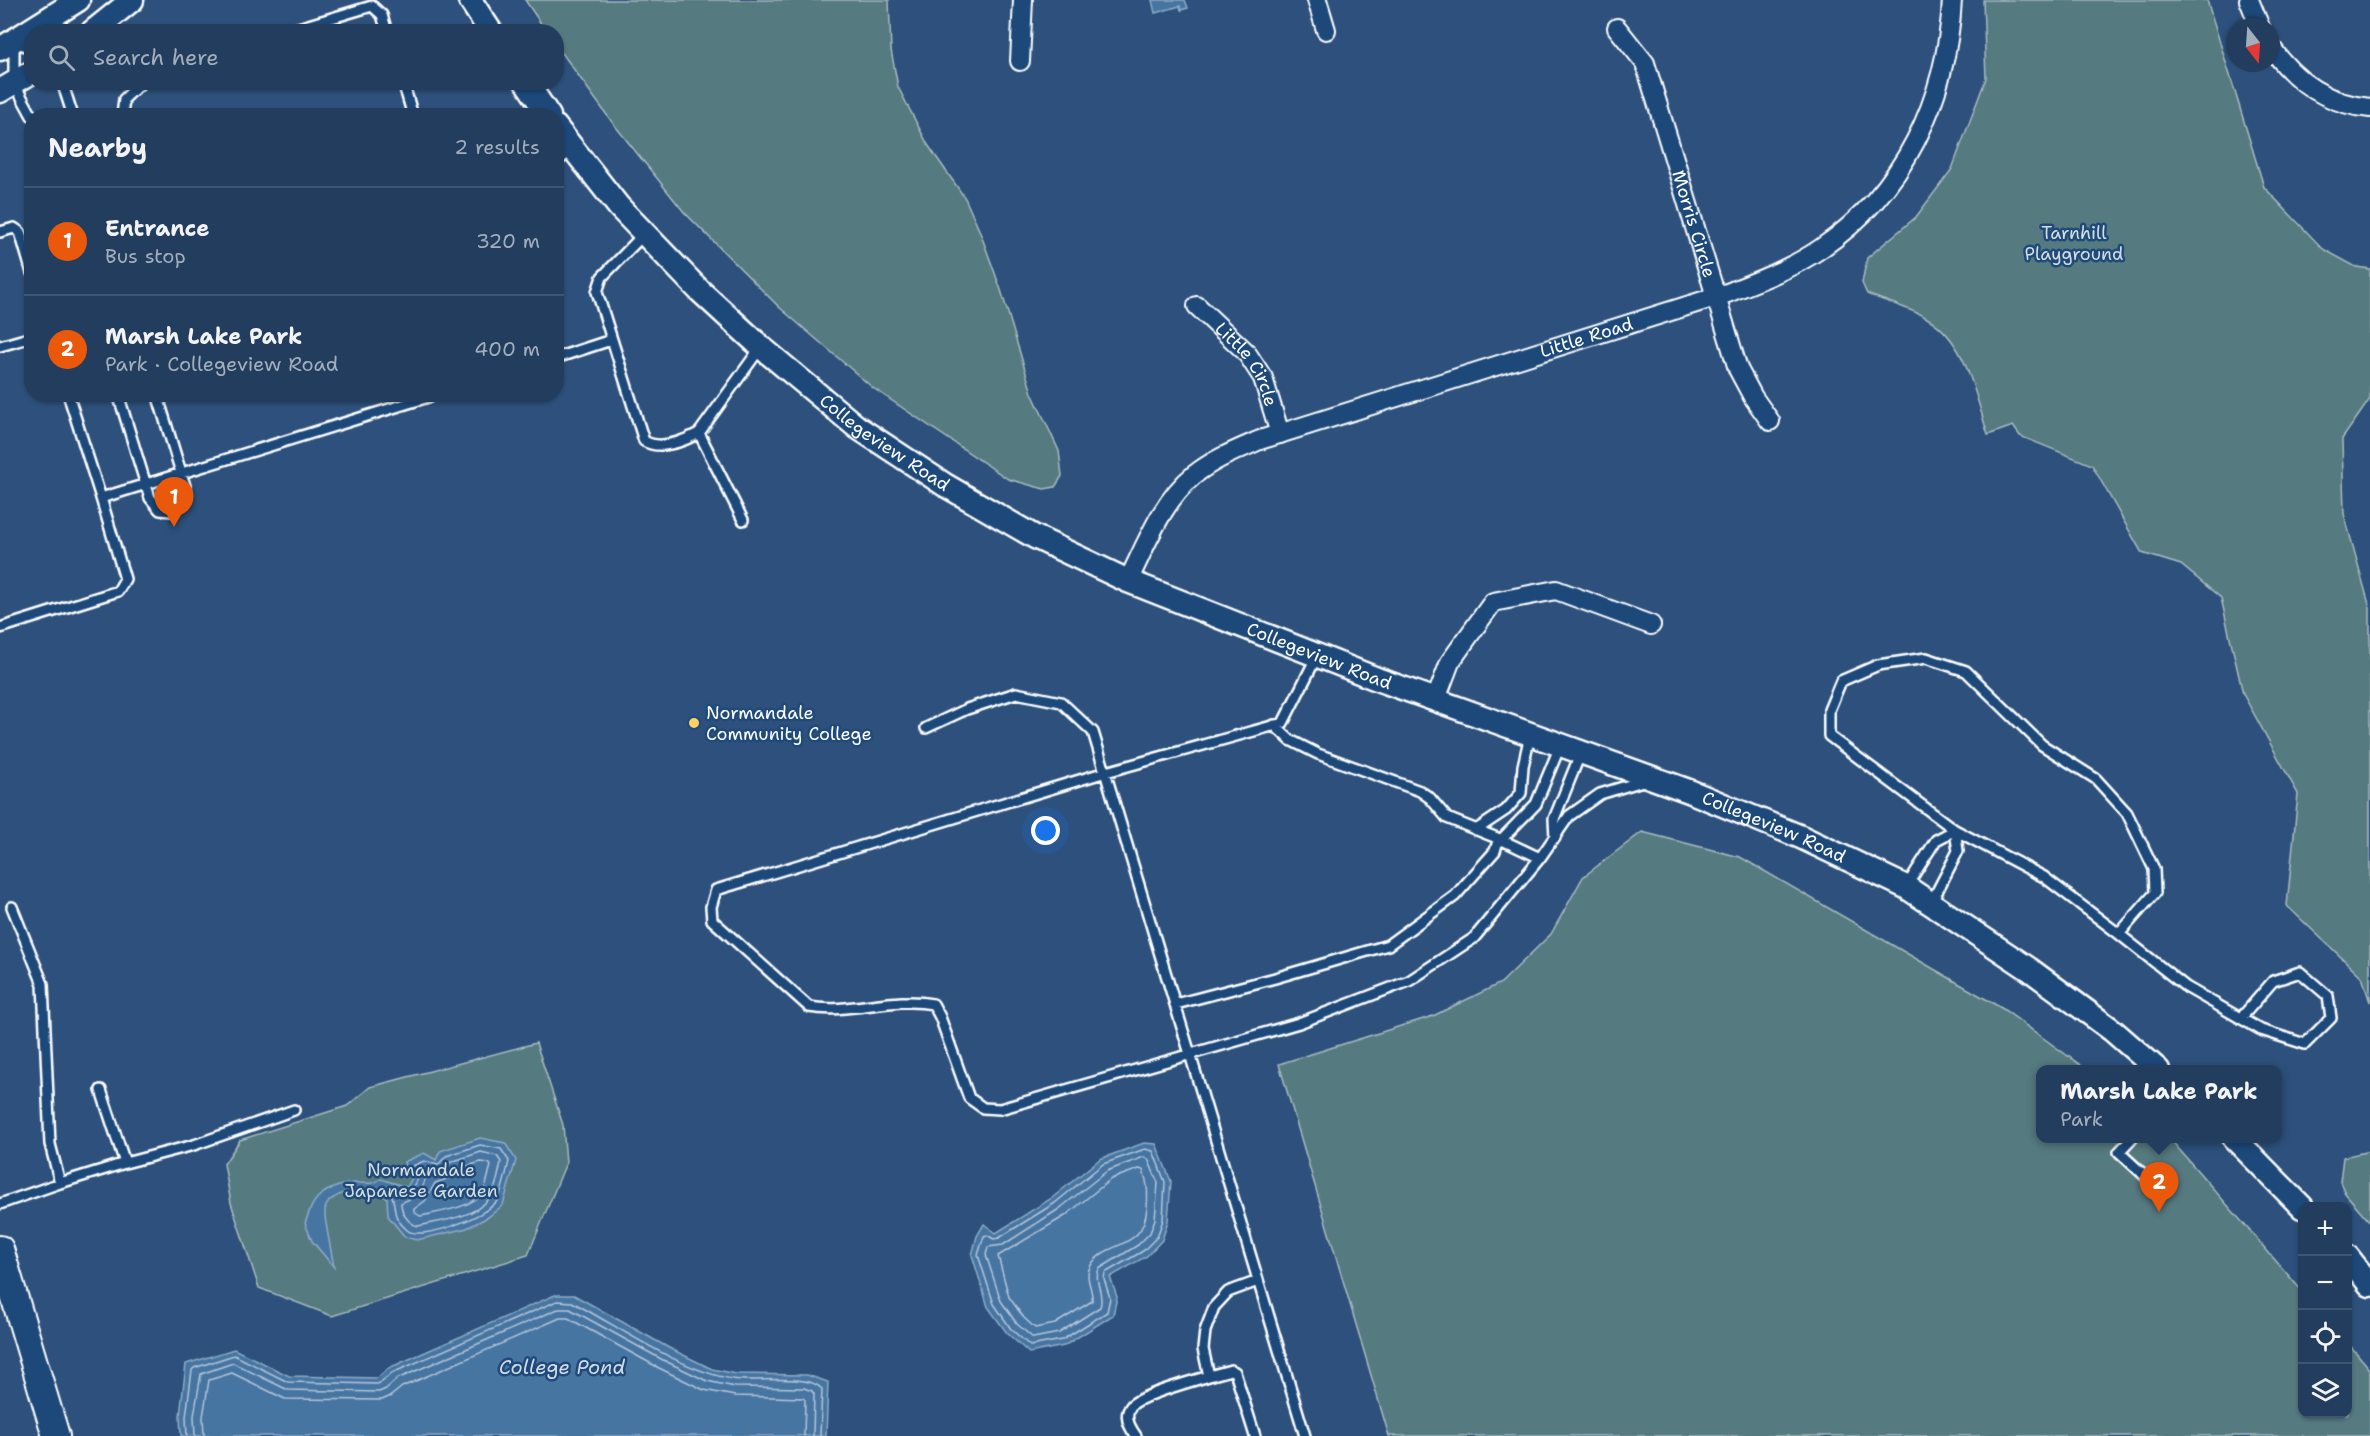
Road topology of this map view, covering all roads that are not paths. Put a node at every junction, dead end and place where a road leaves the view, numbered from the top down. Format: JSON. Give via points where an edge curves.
{"nodes":[{"id":1,"x":78,"y":0,"type":"edge"},
{"id":2,"x":132,"y":0,"type":"edge"},
{"id":3,"x":470,"y":0,"type":"edge"},
{"id":4,"x":1023,"y":0,"type":"edge"},
{"id":5,"x":1317,"y":0,"type":"edge"},
{"id":6,"x":1952,"y":0,"type":"edge"},
{"id":7,"x":2249,"y":0,"type":"edge"},
{"id":8,"x":2256,"y":18,"type":"edge"},
{"id":9,"x":45,"y":24,"type":"edge"},
{"id":10,"x":102,"y":24,"type":"edge"},
{"id":11,"x":312,"y":24,"type":"edge"},
{"id":12,"x":385,"y":24,"type":"edge"},
{"id":13,"x":486,"y":24,"type":"edge"},
{"id":14,"x":1617,"y":28,"type":"dead end"},
{"id":15,"x":1326,"y":30,"type":"dead end"},
{"id":16,"x":15,"y":46,"type":"edge"},
{"id":17,"x":2280,"y":60,"type":"edge"},
{"id":18,"x":1020,"y":61,"type":"dead end"},
{"id":19,"x":15,"y":82,"type":"edge"},
{"id":20,"x":65,"y":90,"type":"edge"},
{"id":21,"x":134,"y":90,"type":"edge"},
{"id":22,"x":405,"y":90,"type":"edge"},
{"id":23,"x":531,"y":90,"type":"edge"},
{"id":24,"x":28,"y":108,"type":"edge"},
{"id":25,"x":70,"y":108,"type":"edge"},
{"id":26,"x":123,"y":108,"type":"edge"},
{"id":27,"x":411,"y":108,"type":"edge"},
{"id":28,"x":544,"y":108,"type":"edge"},
{"id":29,"x":2370,"y":108,"type":"edge"},
{"id":30,"x":565,"y":156,"type":"edge"},
{"id":31,"x":0,"y":232,"type":"edge"},
{"id":32,"x":645,"y":233,"type":"junction"},
{"id":33,"x":24,"y":246,"type":"edge"},
{"id":34,"x":1715,"y":297,"type":"junction"},
{"id":35,"x":1197,"y":306,"type":"dead end"},
{"id":36,"x":24,"y":339,"type":"edge"},
{"id":37,"x":611,"y":340,"type":"junction"},
{"id":38,"x":0,"y":346,"type":"edge"},
{"id":39,"x":761,"y":347,"type":"junction"},
{"id":40,"x":564,"y":355,"type":"edge"},
{"id":41,"x":71,"y":402,"type":"edge"},
{"id":42,"x":120,"y":402,"type":"edge"},
{"id":43,"x":160,"y":402,"type":"edge"},
{"id":44,"x":412,"y":402,"type":"edge"},
{"id":45,"x":1770,"y":421,"type":"dead end"},
{"id":46,"x":699,"y":433,"type":"junction"},
{"id":47,"x":1280,"y":434,"type":"junction"},
{"id":48,"x":182,"y":474,"type":"junction"},
{"id":49,"x":146,"y":485,"type":"junction"},
{"id":50,"x":101,"y":498,"type":"junction"},
{"id":51,"x":743,"y":520,"type":"dead end"},
{"id":52,"x":1128,"y":581,"type":"junction"},
{"id":53,"x":1651,"y":625,"type":"dead end"},
{"id":54,"x":0,"y":628,"type":"edge"},
{"id":55,"x":1317,"y":656,"type":"junction"},
{"id":56,"x":1436,"y":699,"type":"junction"},
{"id":57,"x":1274,"y":725,"type":"junction"},
{"id":58,"x":926,"y":728,"type":"dead end"},
{"id":59,"x":1531,"y":733,"type":"junction"},
{"id":60,"x":1571,"y":748,"type":"junction"},
{"id":61,"x":1106,"y":772,"type":"junction"},
{"id":62,"x":1653,"y":778,"type":"junction"},
{"id":63,"x":1476,"y":830,"type":"junction"},
{"id":64,"x":1955,"y":830,"type":"junction"},
{"id":65,"x":1555,"y":838,"type":"junction"},
{"id":66,"x":1502,"y":840,"type":"junction"},
{"id":67,"x":1540,"y":858,"type":"junction"},
{"id":68,"x":1906,"y":887,"type":"junction"},
{"id":69,"x":1931,"y":903,"type":"junction"},
{"id":70,"x":12,"y":907,"type":"dead end"},
{"id":71,"x":2119,"y":934,"type":"junction"},
{"id":72,"x":1176,"y":1004,"type":"junction"},
{"id":73,"x":2241,"y":1018,"type":"junction"},
{"id":74,"x":1190,"y":1053,"type":"junction"},
{"id":75,"x":2152,"y":1065,"type":"edge"},
{"id":76,"x":101,"y":1089,"type":"dead end"},
{"id":77,"x":294,"y":1110,"type":"dead end"},
{"id":78,"x":2127,"y":1143,"type":"edge"},
{"id":79,"x":2240,"y":1143,"type":"edge"},
{"id":80,"x":125,"y":1163,"type":"junction"},
{"id":81,"x":60,"y":1183,"type":"junction"},
{"id":82,"x":2154,"y":1185,"type":"dead end"},
{"id":83,"x":2298,"y":1203,"type":"edge"},
{"id":84,"x":0,"y":1204,"type":"edge"},
{"id":85,"x":0,"y":1249,"type":"edge"},
{"id":86,"x":2352,"y":1262,"type":"edge"},
{"id":87,"x":1258,"y":1281,"type":"junction"},
{"id":88,"x":2370,"y":1285,"type":"edge"},
{"id":89,"x":1209,"y":1376,"type":"junction"},
{"id":90,"x":56,"y":1436,"type":"edge"},
{"id":91,"x":1136,"y":1436,"type":"edge"},
{"id":92,"x":1256,"y":1436,"type":"edge"},
{"id":93,"x":1305,"y":1436,"type":"edge"}],
"edges":[{"from":1,"to":9,"type":"street"},
{"from":2,"to":10,"type":"street"},
{"from":3,"to":13,"type":"street"},
{"from":4,"to":18,"type":"street"},
{"from":5,"to":15,"type":"street"},
{"from":6,"to":34,"type":"street","name":"Little Road","via":[[1940,82],[1922,131],[1895,176],[1860,217],[1820,249],[1774,275]]},
{"from":7,"to":8,"type":"street"},
{"from":11,"to":12,"type":"lane","via":[[372,6],[382,15]]},
{"from":14,"to":34,"type":"street","name":"Morris Circle","via":[[1645,63]]},
{"from":16,"to":19,"type":"lane"},
{"from":17,"to":29,"type":"street","via":[[2309,88],[2337,102]]},
{"from":19,"to":24,"type":"lane"},
{"from":20,"to":25,"type":"lane"},
{"from":21,"to":26,"type":"lane","via":[[124,99]]},
{"from":22,"to":27,"type":"lane"},
{"from":23,"to":28,"type":"street"},
{"from":30,"to":32,"type":"street","name":"Collegeview Road"},
{"from":31,"to":33,"type":"lane","via":[[14,228],[20,232]]},
{"from":32,"to":37,"type":"lane","via":[[602,277],[597,292]]},
{"from":32,"to":39,"type":"street","name":"Collegeview Road"},
{"from":34,"to":45,"type":"street","name":"Morris Circle","via":[[1738,369]]},
{"from":34,"to":47,"type":"street","name":"Little Road"},
{"from":35,"to":47,"type":"street","name":"Little Circle","via":[[1246,352],[1263,378]]},
{"from":36,"to":38,"type":"lane"},
{"from":37,"to":40,"type":"lane"},
{"from":37,"to":46,"type":"lane","via":[[644,441],[667,445]]},
{"from":39,"to":46,"type":"lane"},
{"from":39,"to":52,"type":"street","name":"Collegeview Road","via":[[858,427],[945,484],[1035,537]]},
{"from":41,"to":50,"type":"lane"},
{"from":42,"to":49,"type":"lane"},
{"from":43,"to":48,"type":"lane"},
{"from":44,"to":48,"type":"lane"},
{"from":46,"to":51,"type":"lane"},
{"from":47,"to":52,"type":"street","name":"Little Road","via":[[1226,454],[1193,476],[1168,503]]},
{"from":48,"to":49,"type":"lane"},
{"from":48,"to":49,"type":"lane","via":[[185,501],[172,511],[156,506]]},
{"from":49,"to":50,"type":"lane"},
{"from":50,"to":54,"type":"lane","via":[[125,579],[122,587]]},
{"from":52,"to":55,"type":"street","name":"Collegeview Road"},
{"from":53,"to":56,"type":"street","via":[[1556,590],[1493,602],[1450,662]]},
{"from":55,"to":56,"type":"street","name":"Collegeview Road"},
{"from":55,"to":57,"type":"lane","via":[[1283,723]]},
{"from":56,"to":59,"type":"street","name":"Collegeview Road"},
{"from":57,"to":61,"type":"lane"},
{"from":57,"to":63,"type":"lane","via":[[1290,740],[1318,754],[1420,791],[1448,818]]},
{"from":58,"to":61,"type":"lane","via":[[1016,693],[1061,702],[1094,732]]},
{"from":59,"to":60,"type":"street","name":"Collegeview Road"},
{"from":59,"to":63,"type":"lane","via":[[1521,793],[1506,810]]},
{"from":60,"to":62,"type":"street","name":"Collegeview Road"},
{"from":60,"to":65,"type":"lane","via":[[1554,819]]},
{"from":60,"to":66,"type":"lane","via":[[1536,804]]},
{"from":61,"to":72,"type":"lane"},
{"from":61,"to":74,"type":"lane","via":[[716,890],[712,920],[809,1007],[827,1010],[918,1001],[933,1004],[969,1098],[983,1108],[1000,1109]]},
{"from":62,"to":65,"type":"lane","via":[[1600,794],[1569,816]]},
{"from":62,"to":68,"type":"street","name":"Collegeview Road","via":[[1801,837]]},
{"from":63,"to":66,"type":"lane"},
{"from":64,"to":68,"type":"lane","via":[[1935,840]]},
{"from":64,"to":69,"type":"lane","via":[[1958,851]]},
{"from":64,"to":71,"type":"lane","via":[[2044,877]]},
{"from":64,"to":71,"type":"lane","via":[[1829,736],[1829,710],[1841,681],[1878,665],[1926,658],[1966,671],[2042,745],[2096,779],[2127,813],[2154,869],[2155,893]]},
{"from":65,"to":67,"type":"lane"},
{"from":66,"to":67,"type":"lane"},
{"from":66,"to":72,"type":"lane","via":[[1455,896],[1388,945]]},
{"from":67,"to":74,"type":"lane","via":[[1474,938],[1408,981],[1299,1023]]},
{"from":68,"to":69,"type":"street","name":"Collegeview Road"},
{"from":69,"to":75,"type":"street","name":"Collegeview Road","via":[[2112,1030]]},
{"from":70,"to":81,"type":"lane","via":[[43,984],[50,1144]]},
{"from":71,"to":73,"type":"lane","via":[[2186,987]]},
{"from":72,"to":74,"type":"lane"},
{"from":73,"to":73,"type":"lane","via":[[2260,1030],[2305,1044],[2331,1018],[2328,996],[2300,972],[2273,981]]},
{"from":74,"to":87,"type":"lane"},
{"from":76,"to":80,"type":"lane"},
{"from":77,"to":80,"type":"lane","via":[[194,1145]]},
{"from":78,"to":82,"type":"lane","via":[[2119,1152]]},
{"from":79,"to":83,"type":"street"},
{"from":80,"to":81,"type":"lane"},
{"from":81,"to":84,"type":"lane"},
{"from":85,"to":90,"type":"main road"},
{"from":86,"to":88,"type":"street"},
{"from":87,"to":89,"type":"lane","via":[[1228,1292],[1214,1307],[1203,1349]]},
{"from":87,"to":93,"type":"lane"},
{"from":89,"to":91,"type":"lane","via":[[1143,1398],[1131,1407],[1128,1426]]},
{"from":89,"to":92,"type":"lane","via":[[1235,1372]]}]}
